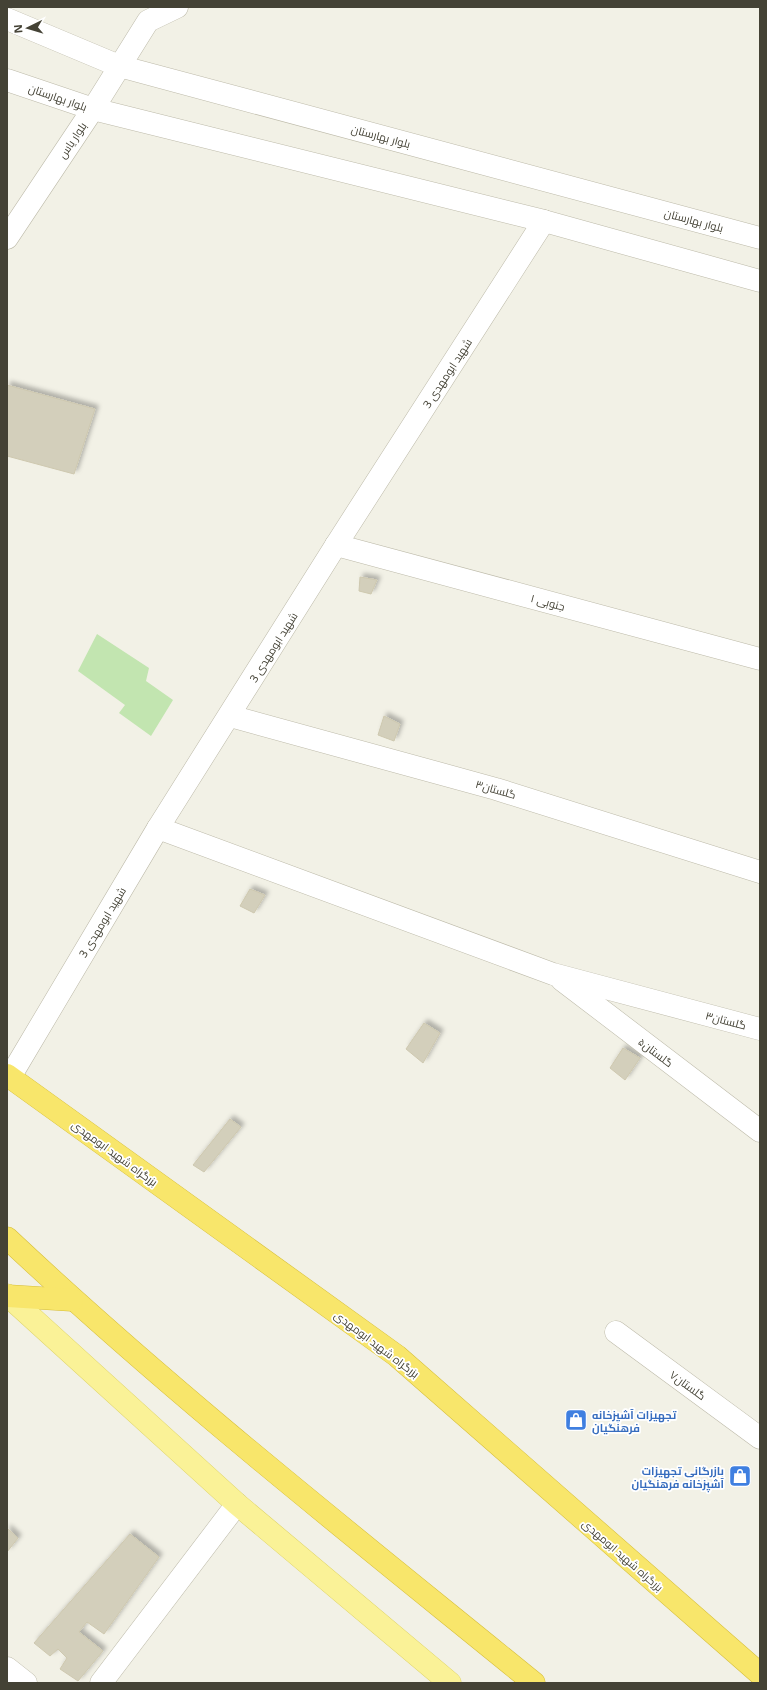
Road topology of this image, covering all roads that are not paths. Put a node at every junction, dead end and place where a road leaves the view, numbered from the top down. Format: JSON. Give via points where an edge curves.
{"nodes":[{"id":1,"x":177,"y":7,"type":"edge"},
{"id":2,"x":148,"y":14,"type":"edge"},
{"id":3,"x":7,"y":19,"type":"edge"},
{"id":4,"x":119,"y":66,"type":"junction"},
{"id":5,"x":7,"y":80,"type":"edge"},
{"id":6,"x":93,"y":109,"type":"junction"},
{"id":7,"x":544,"y":221,"type":"junction"},
{"id":8,"x":7,"y":238,"type":"edge"},
{"id":9,"x":760,"y":238,"type":"edge"},
{"id":10,"x":760,"y":281,"type":"edge"},
{"id":11,"x":336,"y":545,"type":"junction"},
{"id":12,"x":760,"y":659,"type":"edge"},
{"id":13,"x":230,"y":716,"type":"junction"},
{"id":14,"x":158,"y":828,"type":"junction"},
{"id":15,"x":760,"y":872,"type":"edge"},
{"id":16,"x":553,"y":974,"type":"junction"},
{"id":17,"x":760,"y":1029,"type":"edge"},
{"id":18,"x":8,"y":1076,"type":"edge"},
{"id":19,"x":760,"y":1131,"type":"edge"},
{"id":20,"x":7,"y":1238,"type":"edge"},
{"id":21,"x":8,"y":1295,"type":"edge"},
{"id":22,"x":72,"y":1300,"type":"junction"},
{"id":23,"x":616,"y":1332,"type":"dead end"},
{"id":24,"x":760,"y":1438,"type":"edge"},
{"id":25,"x":237,"y":1504,"type":"junction"},
{"id":26,"x":7,"y":1668,"type":"edge"},
{"id":27,"x":756,"y":1674,"type":"edge"},
{"id":28,"x":26,"y":1683,"type":"edge"},
{"id":29,"x":100,"y":1683,"type":"edge"},
{"id":30,"x":450,"y":1683,"type":"edge"},
{"id":31,"x":534,"y":1683,"type":"edge"}],
"edges":[{"from":1,"to":2,"type":"street","name":"بلوار یاس"},
{"from":2,"to":4,"type":"street","name":"بلوار یاس"},
{"from":3,"to":4,"type":"street","name":"بلوار بهارستان"},
{"from":4,"to":6,"type":"street","name":"بلوار یاس"},
{"from":4,"to":9,"type":"street","name":"بلوار بهارستان"},
{"from":5,"to":6,"type":"street","name":"بلوار بهارستان"},
{"from":6,"to":7,"type":"street","name":"بلوار بهارستان"},
{"from":6,"to":8,"type":"street","name":"بلوار یاس"},
{"from":7,"to":10,"type":"street","name":"بلوار بهارستان"},
{"from":7,"to":11,"type":"street","name":"شهید ابومهدی 3"},
{"from":11,"to":12,"type":"street","name":"جنوبی ۱"},
{"from":11,"to":13,"type":"street","name":"شهید ابومهدی 3"},
{"from":13,"to":14,"type":"street","name":"شهید ابومهدی 3"},
{"from":13,"to":15,"type":"street","name":"گلستان۳","via":[[496,788]]},
{"from":14,"to":16,"type":"street"},
{"from":14,"to":18,"type":"street","name":"شهید ابومهدی 3"},
{"from":16,"to":17,"type":"street","name":"گلستان۳"},
{"from":16,"to":19,"type":"street","name":"گلستان۵"},
{"from":18,"to":27,"type":"highway","name":"بزرگراه شهید ابومهدی","via":[[397,1356]]},
{"from":20,"to":22,"type":"highway"},
{"from":21,"to":22,"type":"highway"},
{"from":21,"to":25,"type":"main road"},
{"from":22,"to":31,"type":"highway","via":[[271,1468]]},
{"from":23,"to":24,"type":"street","name":"گلستان۷"},
{"from":25,"to":29,"type":"street"},
{"from":25,"to":30,"type":"main road"},
{"from":26,"to":28,"type":"street"}]}
